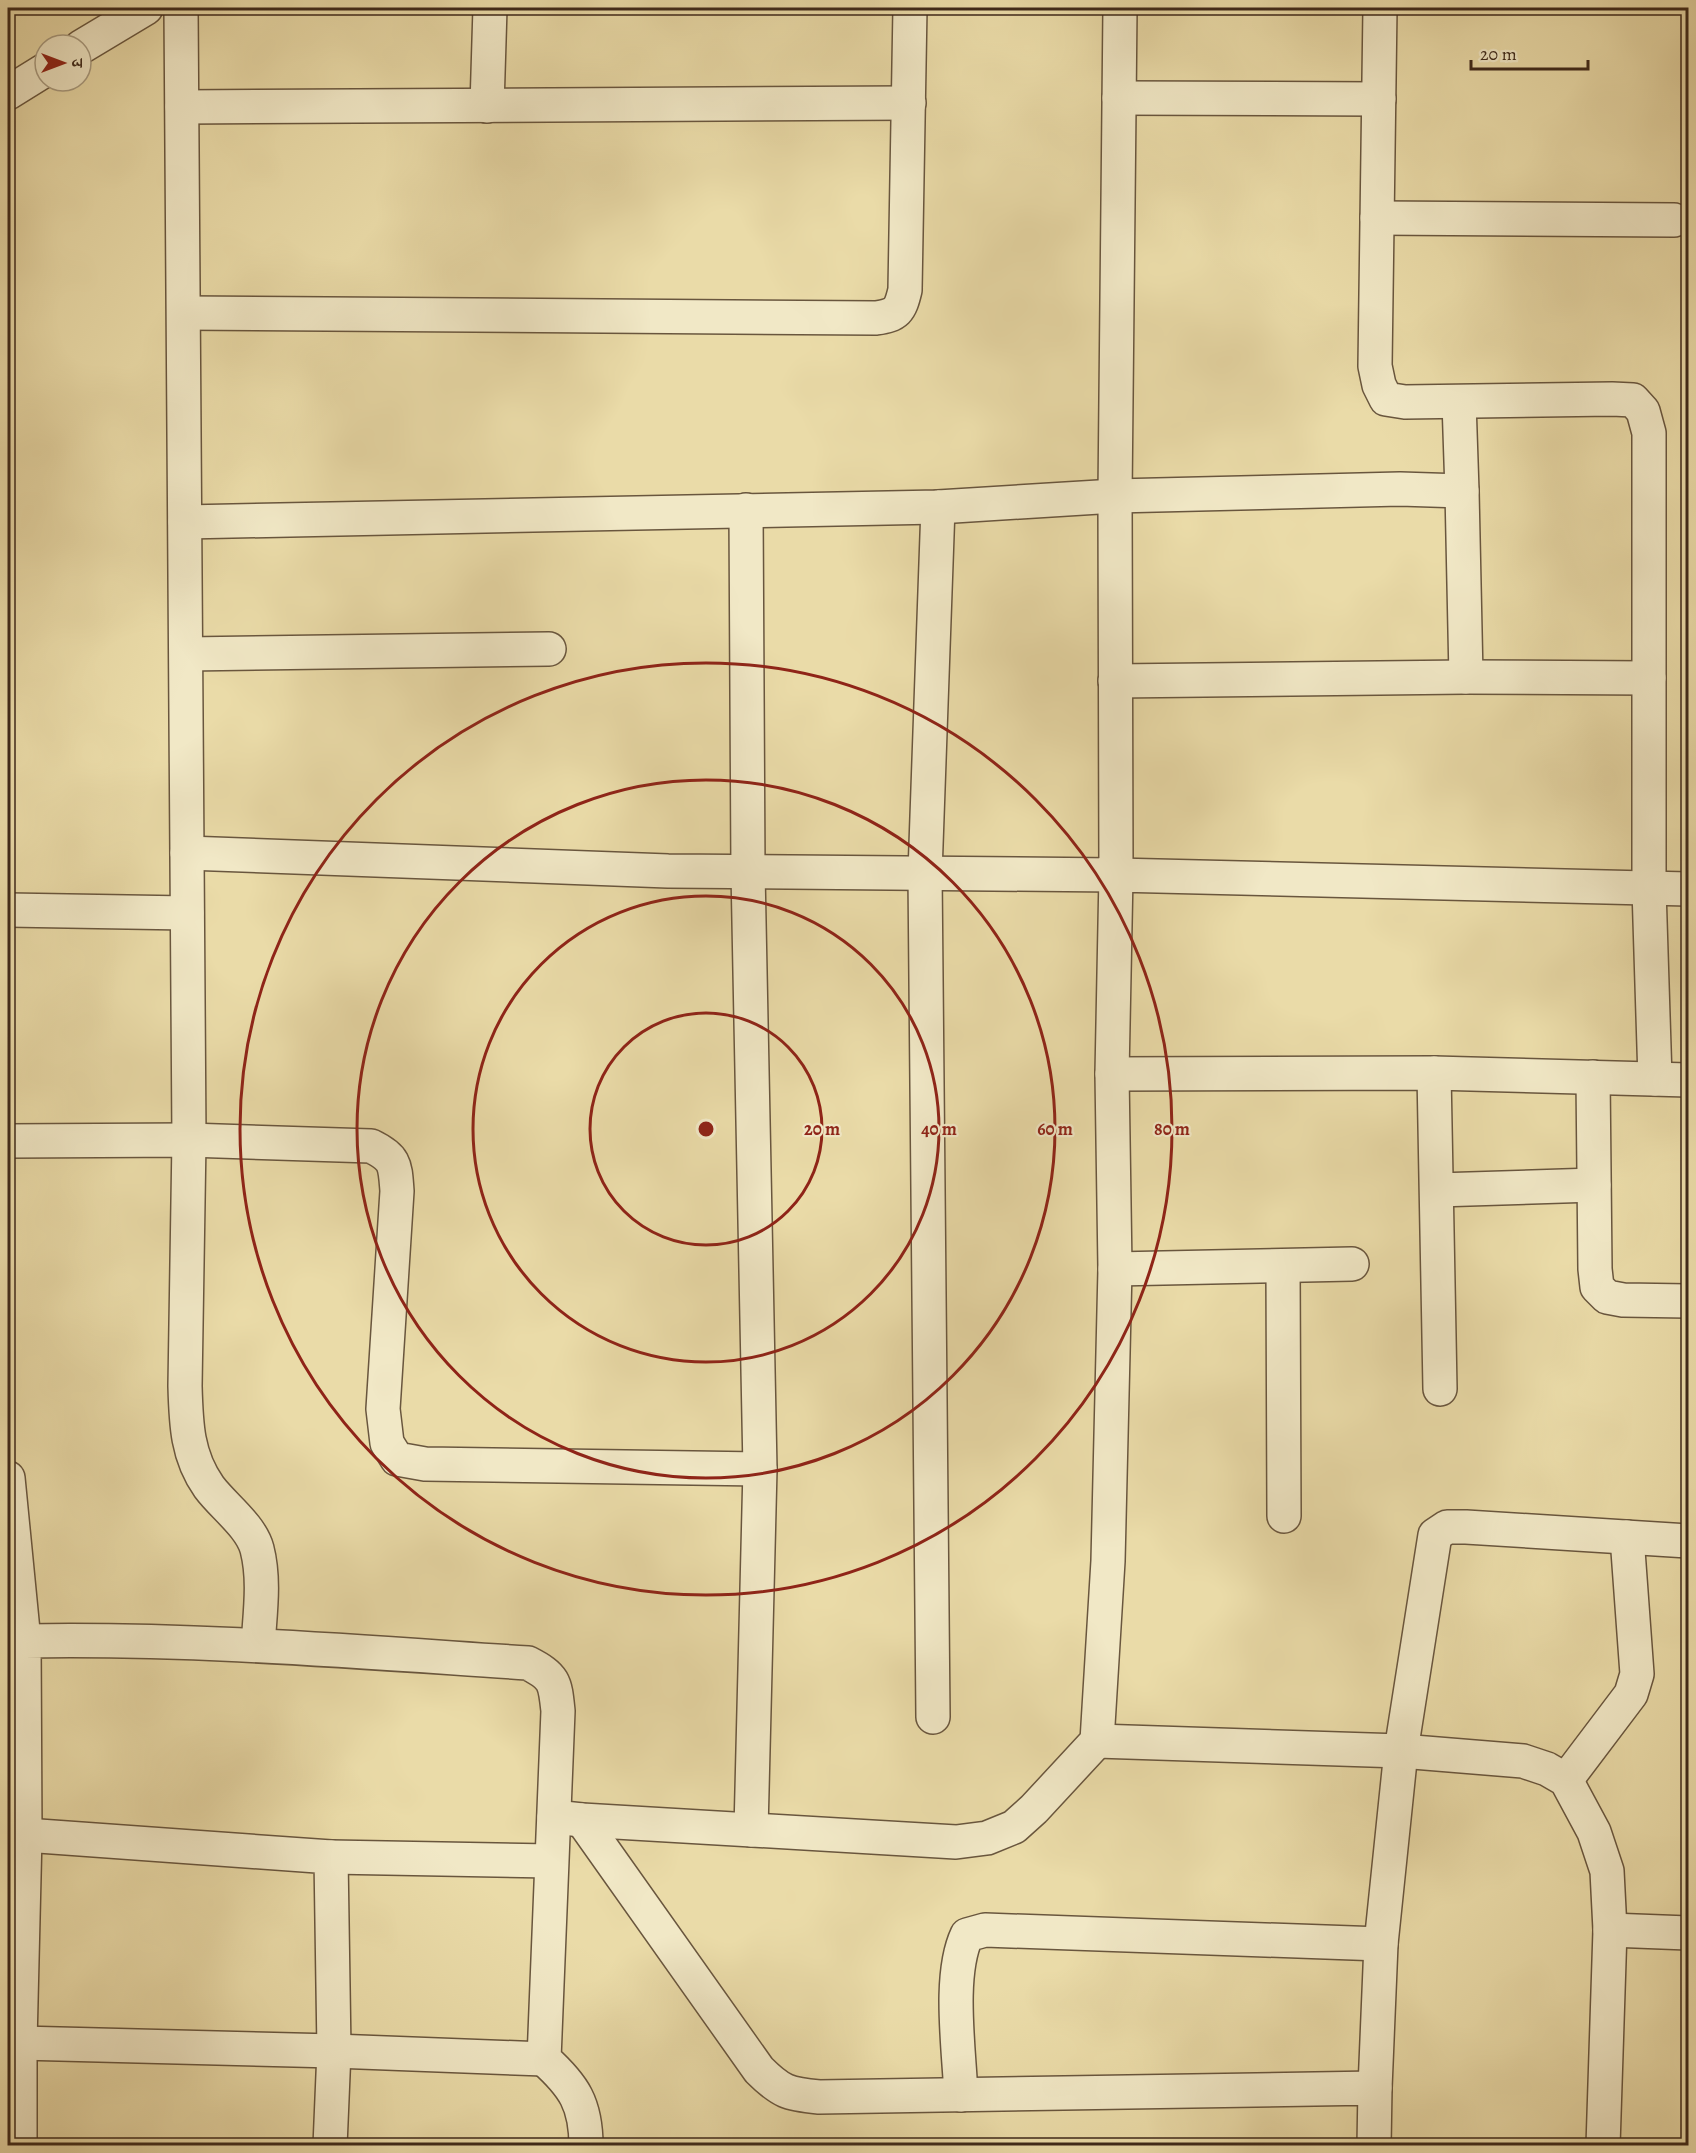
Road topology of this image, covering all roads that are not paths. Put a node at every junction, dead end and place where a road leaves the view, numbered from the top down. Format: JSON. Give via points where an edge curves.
{"nodes":[{"id":1,"x":146,"y":8,"type":"edge"},
{"id":2,"x":182,"y":8,"type":"edge"},
{"id":3,"x":490,"y":8,"type":"edge"},
{"id":4,"x":910,"y":8,"type":"edge"},
{"id":5,"x":1120,"y":8,"type":"edge"},
{"id":6,"x":1380,"y":8,"type":"edge"},
{"id":7,"x":93,"y":40,"type":"edge"},
{"id":8,"x":33,"y":77,"type":"edge"},
{"id":9,"x":8,"y":93,"type":"edge"},
{"id":10,"x":1119,"y":98,"type":"junction"},
{"id":11,"x":1379,"y":99,"type":"junction"},
{"id":12,"x":909,"y":103,"type":"junction"},
{"id":13,"x":488,"y":106,"type":"junction"},
{"id":14,"x":182,"y":107,"type":"junction"},
{"id":15,"x":1377,"y":218,"type":"junction"},
{"id":16,"x":1674,"y":220,"type":"dead end"},
{"id":17,"x":184,"y":313,"type":"junction"},
{"id":18,"x":1459,"y":402,"type":"junction"},
{"id":19,"x":1462,"y":491,"type":"junction"},
{"id":20,"x":1115,"y":496,"type":"junction"},
{"id":21,"x":938,"y":507,"type":"junction"},
{"id":22,"x":746,"y":510,"type":"junction"},
{"id":23,"x":185,"y":522,"type":"junction"},
{"id":24,"x":549,"y":649,"type":"dead end"},
{"id":25,"x":187,"y":654,"type":"junction"},
{"id":26,"x":1466,"y":677,"type":"junction"},
{"id":27,"x":1649,"y":678,"type":"junction"},
{"id":28,"x":1115,"y":681,"type":"junction"},
{"id":29,"x":187,"y":853,"type":"junction"},
{"id":30,"x":748,"y":872,"type":"junction"},
{"id":31,"x":925,"y":873,"type":"junction"},
{"id":32,"x":1116,"y":875,"type":"junction"},
{"id":33,"x":1649,"y":889,"type":"junction"},
{"id":34,"x":1689,"y":889,"type":"edge"},
{"id":35,"x":8,"y":910,"type":"edge"},
{"id":36,"x":187,"y":913,"type":"junction"},
{"id":37,"x":1434,"y":1073,"type":"junction"},
{"id":38,"x":1112,"y":1074,"type":"junction"},
{"id":39,"x":1593,"y":1077,"type":"junction"},
{"id":40,"x":1655,"y":1079,"type":"junction"},
{"id":41,"x":1689,"y":1080,"type":"edge"},
{"id":42,"x":189,"y":1140,"type":"junction"},
{"id":43,"x":8,"y":1141,"type":"edge"},
{"id":44,"x":1594,"y":1185,"type":"junction"},
{"id":45,"x":1437,"y":1190,"type":"junction"},
{"id":46,"x":1352,"y":1264,"type":"dead end"},
{"id":47,"x":1283,"y":1266,"type":"junction"},
{"id":48,"x":1115,"y":1269,"type":"junction"},
{"id":49,"x":1689,"y":1301,"type":"edge"},
{"id":50,"x":1440,"y":1389,"type":"dead end"},
{"id":51,"x":760,"y":1469,"type":"junction"},
{"id":52,"x":8,"y":1478,"type":"edge"},
{"id":53,"x":1284,"y":1516,"type":"dead end"},
{"id":54,"x":1627,"y":1538,"type":"junction"},
{"id":55,"x":1689,"y":1541,"type":"edge"},
{"id":56,"x":24,"y":1641,"type":"junction"},
{"id":57,"x":258,"y":1645,"type":"junction"},
{"id":58,"x":933,"y":1717,"type":"dead end"},
{"id":59,"x":1097,"y":1741,"type":"junction"},
{"id":60,"x":1401,"y":1751,"type":"junction"},
{"id":61,"x":1566,"y":1780,"type":"junction"},
{"id":62,"x":568,"y":1819,"type":"junction"},
{"id":63,"x":751,"y":1830,"type":"junction"},
{"id":64,"x":25,"y":1835,"type":"junction"},
{"id":65,"x":331,"y":1857,"type":"junction"},
{"id":66,"x":551,"y":1861,"type":"junction"},
{"id":67,"x":1610,"y":1930,"type":"junction"},
{"id":68,"x":1689,"y":1933,"type":"edge"},
{"id":69,"x":1381,"y":1944,"type":"junction"},
{"id":70,"x":20,"y":2043,"type":"junction"},
{"id":71,"x":334,"y":2051,"type":"junction"},
{"id":72,"x":544,"y":2060,"type":"junction"},
{"id":73,"x":1375,"y":2088,"type":"junction"},
{"id":74,"x":961,"y":2095,"type":"junction"},
{"id":75,"x":20,"y":2145,"type":"edge"},
{"id":76,"x":330,"y":2145,"type":"edge"},
{"id":77,"x":586,"y":2145,"type":"edge"},
{"id":78,"x":1374,"y":2145,"type":"edge"},
{"id":79,"x":1603,"y":2145,"type":"edge"}],
"edges":[{"from":1,"to":7,"type":"street"},
{"from":2,"to":14,"type":"street"},
{"from":3,"to":13,"type":"street"},
{"from":4,"to":12,"type":"street"},
{"from":5,"to":10,"type":"street"},
{"from":6,"to":11,"type":"street"},
{"from":8,"to":9,"type":"street"},
{"from":10,"to":11,"type":"street"},
{"from":10,"to":20,"type":"street"},
{"from":11,"to":15,"type":"street"},
{"from":12,"to":13,"type":"street"},
{"from":12,"to":17,"type":"street","via":[[905,290],[901,305],[892,316]]},
{"from":13,"to":14,"type":"street"},
{"from":14,"to":17,"type":"street"},
{"from":15,"to":16,"type":"street"},
{"from":15,"to":18,"type":"street","via":[[1375,366],[1379,385],[1386,399]]},
{"from":17,"to":23,"type":"street"},
{"from":18,"to":19,"type":"street"},
{"from":18,"to":27,"type":"street","via":[[1633,400],[1643,411],[1649,433]]},
{"from":19,"to":20,"type":"street"},
{"from":19,"to":26,"type":"street"},
{"from":20,"to":21,"type":"street"},
{"from":20,"to":28,"type":"street"},
{"from":21,"to":22,"type":"street"},
{"from":21,"to":31,"type":"street"},
{"from":22,"to":23,"type":"street"},
{"from":22,"to":30,"type":"street"},
{"from":23,"to":25,"type":"street"},
{"from":24,"to":25,"type":"street"},
{"from":25,"to":29,"type":"street"},
{"from":26,"to":27,"type":"street"},
{"from":26,"to":28,"type":"street"},
{"from":27,"to":33,"type":"street"},
{"from":28,"to":32,"type":"street"},
{"from":29,"to":30,"type":"street"},
{"from":29,"to":36,"type":"street"},
{"from":30,"to":31,"type":"street"},
{"from":30,"to":51,"type":"street"},
{"from":31,"to":32,"type":"street"},
{"from":31,"to":58,"type":"street"},
{"from":32,"to":33,"type":"street"},
{"from":32,"to":38,"type":"street"},
{"from":33,"to":34,"type":"street"},
{"from":33,"to":40,"type":"street"},
{"from":35,"to":36,"type":"street"},
{"from":36,"to":42,"type":"street"},
{"from":37,"to":38,"type":"street"},
{"from":37,"to":39,"type":"street"},
{"from":37,"to":45,"type":"street"},
{"from":38,"to":48,"type":"street"},
{"from":39,"to":40,"type":"street"},
{"from":39,"to":44,"type":"street"},
{"from":40,"to":41,"type":"street"},
{"from":42,"to":43,"type":"street"},
{"from":42,"to":51,"type":"street","via":[[371,1146],[389,1155],[396,1170],[397,1191],[383,1409],[387,1443],[397,1459],[425,1464]]},
{"from":42,"to":57,"type":"street","via":[[186,1423],[192,1456],[209,1487],[256,1546],[261,1576]]},
{"from":44,"to":45,"type":"street"},
{"from":44,"to":49,"type":"street","via":[[1597,1287],[1607,1297],[1623,1300]]},
{"from":45,"to":50,"type":"street"},
{"from":46,"to":47,"type":"street"},
{"from":47,"to":48,"type":"street"},
{"from":47,"to":53,"type":"street"},
{"from":48,"to":59,"type":"street","via":[[1108,1561]]},
{"from":51,"to":63,"type":"street"},
{"from":52,"to":56,"type":"street"},
{"from":54,"to":55,"type":"street"},
{"from":54,"to":60,"type":"street","via":[[1466,1527],[1447,1527],[1435,1535]]},
{"from":54,"to":61,"type":"street","via":[[1637,1674],[1631,1694]]},
{"from":56,"to":57,"type":"street"},
{"from":56,"to":64,"type":"street"},
{"from":57,"to":62,"type":"street","via":[[528,1663],[547,1673],[556,1688]]},
{"from":59,"to":60,"type":"street"},
{"from":59,"to":63,"type":"street","via":[[1014,1827],[987,1838],[956,1842]]},
{"from":60,"to":61,"type":"street","via":[[1523,1761]]},
{"from":60,"to":69,"type":"street"},
{"from":61,"to":67,"type":"street","via":[[1594,1832],[1607,1871]]},
{"from":62,"to":63,"type":"street"},
{"from":62,"to":66,"type":"street"},
{"from":62,"to":74,"type":"street","via":[[759,2070],[776,2087],[797,2095],[819,2097]]},
{"from":64,"to":65,"type":"street"},
{"from":64,"to":70,"type":"street"},
{"from":65,"to":66,"type":"street"},
{"from":65,"to":71,"type":"street"},
{"from":66,"to":72,"type":"street"},
{"from":67,"to":68,"type":"street"},
{"from":67,"to":79,"type":"street"},
{"from":69,"to":73,"type":"street"},
{"from":69,"to":74,"type":"street","via":[[985,1930],[967,1935],[960,1950],[956,1980]]},
{"from":70,"to":71,"type":"street"},
{"from":70,"to":75,"type":"street"},
{"from":71,"to":72,"type":"street"},
{"from":71,"to":76,"type":"street"},
{"from":72,"to":77,"type":"street","via":[[571,2086],[581,2108]]},
{"from":73,"to":74,"type":"street"},
{"from":73,"to":78,"type":"street"}]}
